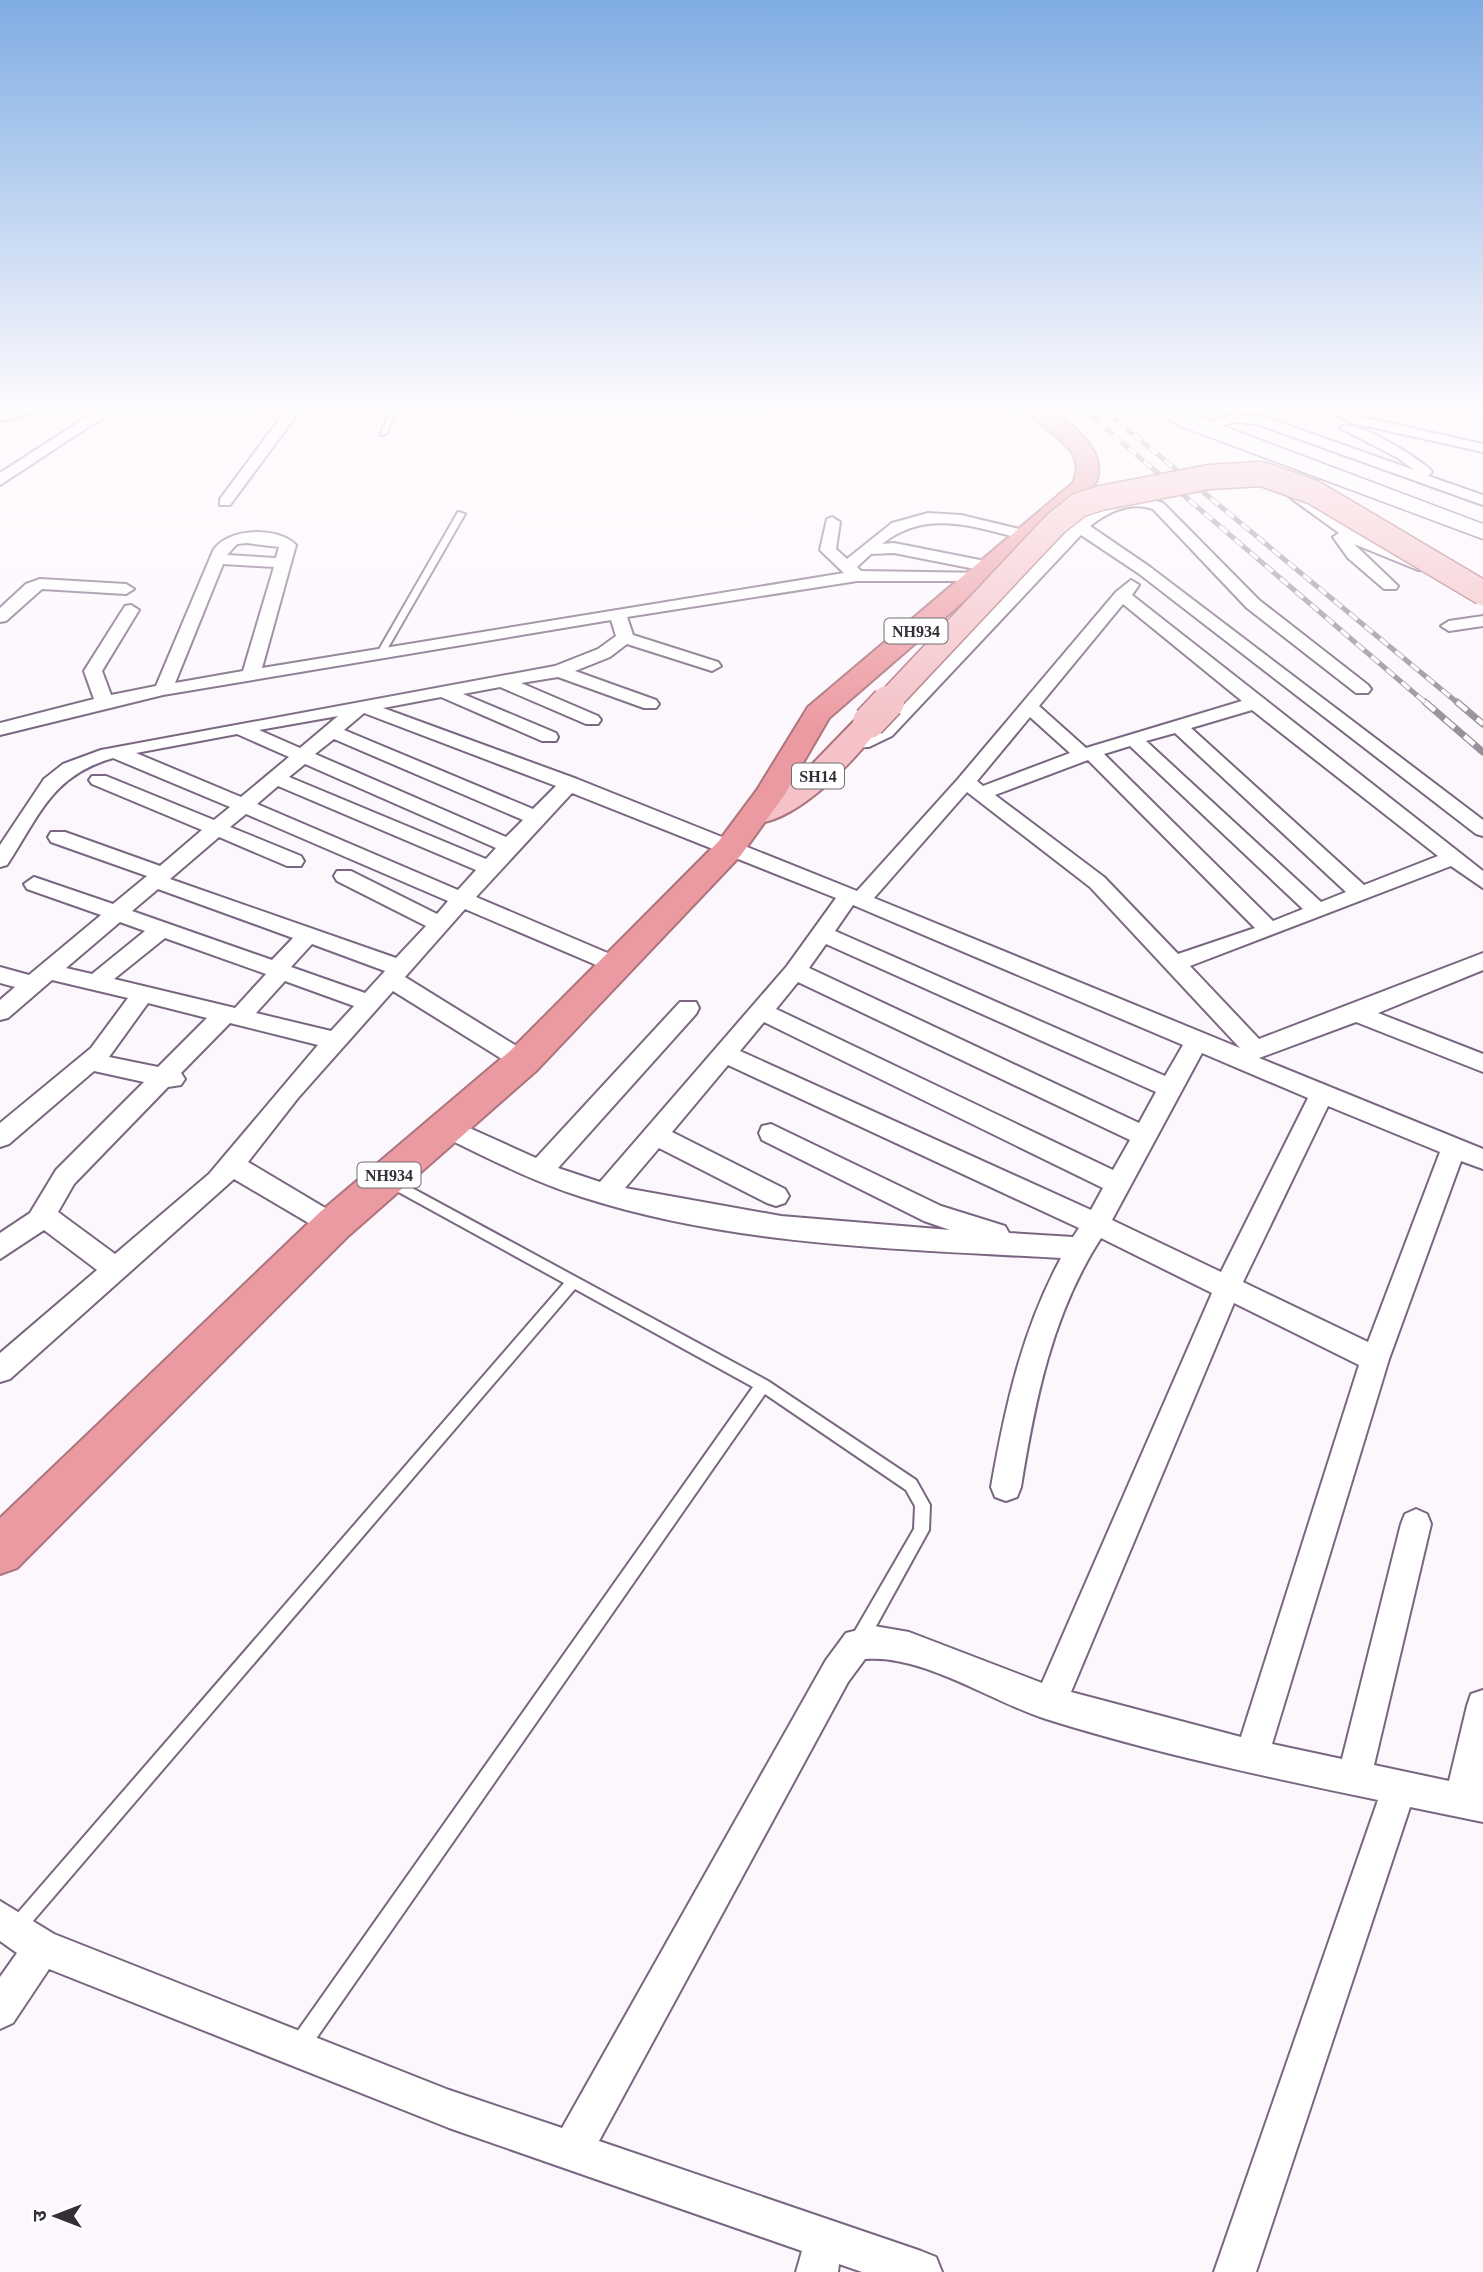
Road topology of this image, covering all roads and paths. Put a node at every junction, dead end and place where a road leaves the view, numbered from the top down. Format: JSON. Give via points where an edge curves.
{"nodes":[{"id":1,"x":460,"y":515,"type":"edge"},
{"id":2,"x":1048,"y":515,"type":"edge"},
{"id":3,"x":1063,"y":515,"type":"edge"},
{"id":4,"x":1066,"y":515,"type":"edge"},
{"id":5,"x":1093,"y":515,"type":"edge"},
{"id":6,"x":1166,"y":515,"type":"edge"},
{"id":7,"x":1323,"y":515,"type":"edge"},
{"id":8,"x":1352,"y":515,"type":"edge"},
{"id":9,"x":1437,"y":515,"type":"edge"},
{"id":10,"x":832,"y":522,"type":"dead end"},
{"id":11,"x":1337,"y":525,"type":"junction"},
{"id":12,"x":1080,"y":527,"type":"junction"},
{"id":13,"x":1483,"y":532,"type":"edge"},
{"id":14,"x":1026,"y":535,"type":"junction"},
{"id":15,"x":867,"y":550,"type":"junction"},
{"id":16,"x":1144,"y":570,"type":"junction"},
{"id":17,"x":851,"y":572,"type":"junction"},
{"id":18,"x":986,"y":572,"type":"junction"},
{"id":19,"x":1390,"y":586,"type":"dead end"},
{"id":20,"x":126,"y":589,"type":"dead end"},
{"id":21,"x":1483,"y":593,"type":"edge"},
{"id":22,"x":1122,"y":596,"type":"junction"},
{"id":23,"x":1483,"y":600,"type":"edge"},
{"id":24,"x":131,"y":610,"type":"dead end"},
{"id":25,"x":618,"y":614,"type":"junction"},
{"id":26,"x":0,"y":617,"type":"edge"},
{"id":27,"x":1483,"y":621,"type":"edge"},
{"id":28,"x":1449,"y":626,"type":"dead end"},
{"id":29,"x":625,"y":638,"type":"junction"},
{"id":30,"x":381,"y":653,"type":"junction"},
{"id":31,"x":712,"y":666,"type":"dead end"},
{"id":32,"x":559,"y":671,"type":"junction"},
{"id":33,"x":251,"y":675,"type":"junction"},
{"id":34,"x":503,"y":682,"type":"junction"},
{"id":35,"x":163,"y":690,"type":"junction"},
{"id":36,"x":1362,"y":690,"type":"dead end"},
{"id":37,"x":443,"y":692,"type":"junction"},
{"id":38,"x":104,"y":702,"type":"junction"},
{"id":39,"x":1255,"y":703,"type":"junction"},
{"id":40,"x":650,"y":704,"type":"dead end"},
{"id":41,"x":360,"y":706,"type":"junction"},
{"id":42,"x":1029,"y":707,"type":"junction"},
{"id":43,"x":592,"y":720,"type":"dead end"},
{"id":44,"x":1177,"y":725,"type":"junction"},
{"id":45,"x":239,"y":728,"type":"junction"},
{"id":46,"x":0,"y":729,"type":"edge"},
{"id":47,"x":331,"y":731,"type":"junction"},
{"id":48,"x":549,"y":737,"type":"dead end"},
{"id":49,"x":1133,"y":739,"type":"junction"},
{"id":50,"x":847,"y":744,"type":"junction"},
{"id":51,"x":118,"y":752,"type":"junction"},
{"id":52,"x":1087,"y":754,"type":"junction"},
{"id":53,"x":300,"y":757,"type":"junction"},
{"id":54,"x":275,"y":778,"type":"junction"},
{"id":55,"x":99,"y":780,"type":"dead end"},
{"id":56,"x":570,"y":783,"type":"junction"},
{"id":57,"x":974,"y":788,"type":"junction"},
{"id":58,"x":243,"y":806,"type":"junction"},
{"id":59,"x":756,"y":815,"type":"junction"},
{"id":60,"x":536,"y":818,"type":"junction"},
{"id":61,"x":217,"y":828,"type":"junction"},
{"id":62,"x":1483,"y":830,"type":"edge"},
{"id":63,"x":58,"y":837,"type":"dead end"},
{"id":64,"x":509,"y":846,"type":"junction"},
{"id":65,"x":730,"y":848,"type":"junction"},
{"id":66,"x":1453,"y":858,"type":"junction"},
{"id":67,"x":0,"y":860,"type":"edge"},
{"id":68,"x":294,"y":861,"type":"dead end"},
{"id":69,"x":490,"y":868,"type":"junction"},
{"id":70,"x":344,"y":876,"type":"dead end"},
{"id":71,"x":159,"y":877,"type":"junction"},
{"id":72,"x":1483,"y":881,"type":"edge"},
{"id":73,"x":34,"y":884,"type":"dead end"},
{"id":74,"x":1361,"y":894,"type":"junction"},
{"id":75,"x":463,"y":898,"type":"junction"},
{"id":76,"x":854,"y":898,"type":"junction"},
{"id":77,"x":1318,"y":911,"type":"junction"},
{"id":78,"x":117,"y":913,"type":"junction"},
{"id":79,"x":440,"y":925,"type":"junction"},
{"id":80,"x":162,"y":929,"type":"junction"},
{"id":81,"x":1270,"y":930,"type":"junction"},
{"id":82,"x":821,"y":933,"type":"junction"},
{"id":83,"x":309,"y":935,"type":"junction"},
{"id":84,"x":1483,"y":961,"type":"edge"},
{"id":85,"x":1174,"y":964,"type":"junction"},
{"id":86,"x":616,"y":965,"type":"junction"},
{"id":87,"x":282,"y":971,"type":"junction"},
{"id":88,"x":795,"y":971,"type":"junction"},
{"id":89,"x":396,"y":974,"type":"junction"},
{"id":90,"x":0,"y":975,"type":"edge"},
{"id":91,"x":41,"y":978,"type":"junction"},
{"id":92,"x":96,"y":982,"type":"junction"},
{"id":93,"x":143,"y":994,"type":"junction"},
{"id":94,"x":370,"y":1003,"type":"junction"},
{"id":95,"x":688,"y":1008,"type":"dead end"},
{"id":96,"x":761,"y":1011,"type":"junction"},
{"id":97,"x":0,"y":1012,"type":"edge"},
{"id":98,"x":1356,"y":1013,"type":"junction"},
{"id":99,"x":232,"y":1016,"type":"junction"},
{"id":100,"x":336,"y":1041,"type":"junction"},
{"id":101,"x":1196,"y":1042,"type":"junction"},
{"id":102,"x":726,"y":1054,"type":"junction"},
{"id":103,"x":1247,"y":1054,"type":"junction"},
{"id":104,"x":523,"y":1061,"type":"junction"},
{"id":105,"x":90,"y":1062,"type":"junction"},
{"id":106,"x":1483,"y":1063,"type":"edge"},
{"id":107,"x":171,"y":1079,"type":"junction"},
{"id":108,"x":1170,"y":1088,"type":"junction"},
{"id":109,"x":1321,"y":1095,"type":"junction"},
{"id":110,"x":445,"y":1126,"type":"junction"},
{"id":111,"x":771,"y":1133,"type":"dead end"},
{"id":112,"x":656,"y":1135,"type":"junction"},
{"id":113,"x":1144,"y":1136,"type":"junction"},
{"id":114,"x":0,"y":1137,"type":"edge"},
{"id":115,"x":1454,"y":1147,"type":"junction"},
{"id":116,"x":1483,"y":1159,"type":"edge"},
{"id":117,"x":232,"y":1165,"type":"junction"},
{"id":118,"x":541,"y":1170,"type":"junction"},
{"id":119,"x":385,"y":1178,"type":"junction"},
{"id":120,"x":1118,"y":1183,"type":"junction"},
{"id":121,"x":604,"y":1194,"type":"junction"},
{"id":122,"x":776,"y":1196,"type":"dead end"},
{"id":123,"x":40,"y":1219,"type":"junction"},
{"id":124,"x":1096,"y":1224,"type":"junction"},
{"id":125,"x":333,"y":1225,"type":"junction"},
{"id":126,"x":1034,"y":1245,"type":"junction"},
{"id":127,"x":0,"y":1248,"type":"edge"},
{"id":128,"x":1079,"y":1248,"type":"junction"},
{"id":129,"x":116,"y":1269,"type":"junction"},
{"id":130,"x":572,"y":1283,"type":"junction"},
{"id":131,"x":1227,"y":1288,"type":"junction"},
{"id":132,"x":1375,"y":1359,"type":"junction"},
{"id":133,"x":0,"y":1370,"type":"edge"},
{"id":134,"x":763,"y":1385,"type":"junction"},
{"id":135,"x":1006,"y":1487,"type":"dead end"},
{"id":136,"x":1416,"y":1524,"type":"dead end"},
{"id":137,"x":0,"y":1551,"type":"edge"},
{"id":138,"x":857,"y":1644,"type":"junction"},
{"id":139,"x":1050,"y":1704,"type":"junction"},
{"id":140,"x":1483,"y":1706,"type":"edge"},
{"id":141,"x":1252,"y":1756,"type":"junction"},
{"id":142,"x":1354,"y":1778,"type":"junction"},
{"id":143,"x":1399,"y":1788,"type":"junction"},
{"id":144,"x":1473,"y":1803,"type":"edge"},
{"id":145,"x":19,"y":1932,"type":"edge"},
{"id":146,"x":0,"y":2010,"type":"edge"},
{"id":147,"x":297,"y":2049,"type":"junction"},
{"id":148,"x":571,"y":2152,"type":"junction"},
{"id":149,"x":821,"y":2255,"type":"edge"},
{"id":150,"x":921,"y":2272,"type":"edge"},
{"id":151,"x":1235,"y":2272,"type":"edge"}],
"edges":[{"from":1,"to":30,"type":"lane"},
{"from":2,"to":14,"type":"highway","number":"NH934"},
{"from":3,"to":12,"type":"street"},
{"from":4,"to":50,"type":"main road","number":"SH14","bridge":true},
{"from":5,"to":12,"type":"street"},
{"from":6,"to":36,"type":"street","via":[[1238,591]]},
{"from":7,"to":11,"type":"street"},
{"from":8,"to":21,"type":"main road","number":"SH14","bridge":true},
{"from":9,"to":13,"type":"street"},
{"from":10,"to":17,"type":"street","via":[[828,550]]},
{"from":11,"to":19,"type":"street","via":[[1344,544]]},
{"from":11,"to":23,"type":"street","via":[[1366,545],[1412,560]]},
{"from":12,"to":16,"type":"street"},
{"from":12,"to":50,"type":"street","via":[[885,732],[869,741]]},
{"from":14,"to":15,"type":"street","via":[[931,518],[895,527]]},
{"from":14,"to":18,"type":"highway","number":"NH934"},
{"from":15,"to":17,"type":"street"},
{"from":15,"to":18,"type":"street","via":[[894,548]]},
{"from":16,"to":22,"type":"street"},
{"from":16,"to":62,"type":"street"},
{"from":17,"to":18,"type":"street"},
{"from":17,"to":25,"type":"street"},
{"from":18,"to":59,"type":"highway","number":"NH934","via":[[818,713]]},
{"from":20,"to":26,"type":"street","via":[[40,584]]},
{"from":22,"to":39,"type":"street"},
{"from":22,"to":42,"type":"street"},
{"from":24,"to":38,"type":"street","via":[[93,671]]},
{"from":25,"to":29,"type":"street"},
{"from":25,"to":30,"type":"street"},
{"from":27,"to":28,"type":"street"},
{"from":29,"to":31,"type":"street"},
{"from":29,"to":32,"type":"street","via":[[604,653]]},
{"from":30,"to":33,"type":"street"},
{"from":32,"to":34,"type":"street"},
{"from":32,"to":40,"type":"street"},
{"from":33,"to":35,"type":"street"},
{"from":33,"to":35,"type":"street","via":[[288,545],[256,539],[228,542],[217,559]]},
{"from":34,"to":37,"type":"street"},
{"from":34,"to":43,"type":"street"},
{"from":35,"to":38,"type":"street"},
{"from":37,"to":41,"type":"street"},
{"from":37,"to":48,"type":"street"},
{"from":38,"to":46,"type":"street"},
{"from":39,"to":44,"type":"street"},
{"from":39,"to":66,"type":"street"},
{"from":41,"to":45,"type":"street"},
{"from":41,"to":47,"type":"street"},
{"from":41,"to":56,"type":"street"},
{"from":42,"to":52,"type":"street"},
{"from":42,"to":57,"type":"street"},
{"from":44,"to":49,"type":"street"},
{"from":44,"to":74,"type":"street"},
{"from":45,"to":51,"type":"street"},
{"from":45,"to":53,"type":"street"},
{"from":47,"to":53,"type":"street"},
{"from":47,"to":60,"type":"street"},
{"from":49,"to":52,"type":"street"},
{"from":49,"to":77,"type":"street"},
{"from":50,"to":59,"type":"main road","number":"SH14","via":[[806,789]]},
{"from":51,"to":58,"type":"street"},
{"from":51,"to":67,"type":"street","via":[[61,771]]},
{"from":52,"to":57,"type":"street"},
{"from":52,"to":81,"type":"street"},
{"from":53,"to":54,"type":"street"},
{"from":53,"to":64,"type":"street"},
{"from":54,"to":58,"type":"street"},
{"from":54,"to":69,"type":"street"},
{"from":55,"to":61,"type":"street"},
{"from":56,"to":60,"type":"street"},
{"from":56,"to":65,"type":"street"},
{"from":57,"to":76,"type":"street"},
{"from":57,"to":85,"type":"street","via":[[1097,882]]},
{"from":58,"to":61,"type":"street"},
{"from":58,"to":75,"type":"street"},
{"from":59,"to":65,"type":"highway","number":"NH934"},
{"from":60,"to":64,"type":"street"},
{"from":61,"to":68,"type":"street"},
{"from":61,"to":71,"type":"street"},
{"from":63,"to":71,"type":"street"},
{"from":64,"to":69,"type":"street"},
{"from":65,"to":76,"type":"street"},
{"from":65,"to":86,"type":"highway","number":"NH934"},
{"from":66,"to":72,"type":"street"},
{"from":66,"to":74,"type":"street"},
{"from":69,"to":75,"type":"street"},
{"from":70,"to":79,"type":"street"},
{"from":71,"to":78,"type":"street"},
{"from":71,"to":83,"type":"street"},
{"from":73,"to":78,"type":"street"},
{"from":74,"to":77,"type":"street"},
{"from":75,"to":79,"type":"street"},
{"from":75,"to":86,"type":"street"},
{"from":76,"to":82,"type":"street"},
{"from":76,"to":101,"type":"street"},
{"from":77,"to":81,"type":"street"},
{"from":78,"to":80,"type":"street"},
{"from":78,"to":91,"type":"street"},
{"from":79,"to":89,"type":"street"},
{"from":80,"to":87,"type":"street"},
{"from":80,"to":92,"type":"street"},
{"from":81,"to":85,"type":"street"},
{"from":82,"to":88,"type":"street"},
{"from":82,"to":108,"type":"street"},
{"from":83,"to":87,"type":"street","via":[[288,954],[278,969]]},
{"from":83,"to":89,"type":"street"},
{"from":84,"to":98,"type":"street"},
{"from":85,"to":103,"type":"street"},
{"from":86,"to":104,"type":"highway","number":"NH934"},
{"from":87,"to":94,"type":"street"},
{"from":87,"to":99,"type":"street"},
{"from":88,"to":96,"type":"street"},
{"from":88,"to":113,"type":"street"},
{"from":89,"to":94,"type":"street"},
{"from":89,"to":104,"type":"street"},
{"from":90,"to":91,"type":"street"},
{"from":91,"to":92,"type":"street"},
{"from":91,"to":97,"type":"street"},
{"from":92,"to":93,"type":"street"},
{"from":93,"to":99,"type":"street"},
{"from":93,"to":105,"type":"street"},
{"from":94,"to":100,"type":"street"},
{"from":95,"to":118,"type":"street"},
{"from":96,"to":102,"type":"street"},
{"from":96,"to":120,"type":"street"},
{"from":98,"to":103,"type":"street"},
{"from":98,"to":106,"type":"street"},
{"from":99,"to":100,"type":"street"},
{"from":99,"to":107,"type":"street"},
{"from":100,"to":117,"type":"street"},
{"from":101,"to":103,"type":"street"},
{"from":101,"to":108,"type":"street"},
{"from":102,"to":112,"type":"street"},
{"from":102,"to":124,"type":"street"},
{"from":103,"to":109,"type":"street"},
{"from":104,"to":110,"type":"highway","number":"NH934"},
{"from":105,"to":107,"type":"street"},
{"from":105,"to":114,"type":"street"},
{"from":107,"to":123,"type":"street","via":[[65,1177]]},
{"from":108,"to":113,"type":"street"},
{"from":109,"to":115,"type":"street"},
{"from":109,"to":131,"type":"street"},
{"from":110,"to":118,"type":"street"},
{"from":110,"to":119,"type":"highway","number":"NH934"},
{"from":111,"to":126,"type":"street","via":[[933,1214]]},
{"from":112,"to":121,"type":"street"},
{"from":112,"to":122,"type":"street"},
{"from":113,"to":120,"type":"street"},
{"from":115,"to":116,"type":"street"},
{"from":115,"to":132,"type":"street"},
{"from":117,"to":125,"type":"street"},
{"from":117,"to":129,"type":"street"},
{"from":118,"to":121,"type":"street"},
{"from":119,"to":125,"type":"highway","number":"NH934"},
{"from":119,"to":130,"type":"lane"},
{"from":120,"to":124,"type":"street"},
{"from":121,"to":126,"type":"street","via":[[773,1226]]},
{"from":123,"to":127,"type":"street"},
{"from":123,"to":129,"type":"street","via":[[48,1219]]},
{"from":124,"to":128,"type":"street"},
{"from":124,"to":131,"type":"street"},
{"from":125,"to":137,"type":"highway","number":"NH934"},
{"from":126,"to":128,"type":"street"},
{"from":128,"to":135,"type":"street","via":[[1038,1341],[1018,1410]]},
{"from":129,"to":133,"type":"street"},
{"from":130,"to":134,"type":"lane"},
{"from":130,"to":145,"type":"lane"},
{"from":131,"to":132,"type":"street"},
{"from":131,"to":139,"type":"street"},
{"from":132,"to":141,"type":"street"},
{"from":134,"to":138,"type":"lane","via":[[911,1485],[923,1505],[921,1530]]},
{"from":134,"to":147,"type":"lane"},
{"from":136,"to":142,"type":"street"},
{"from":138,"to":139,"type":"street","via":[[876,1640],[903,1647]]},
{"from":138,"to":148,"type":"street","via":[[837,1671]]},
{"from":139,"to":141,"type":"street"},
{"from":140,"to":144,"type":"street"},
{"from":141,"to":142,"type":"street"},
{"from":142,"to":143,"type":"street"},
{"from":143,"to":144,"type":"street"},
{"from":143,"to":151,"type":"street"},
{"from":145,"to":146,"type":"street"},
{"from":145,"to":147,"type":"street"},
{"from":147,"to":148,"type":"street"},
{"from":148,"to":149,"type":"street"},
{"from":149,"to":150,"type":"street"}]}
